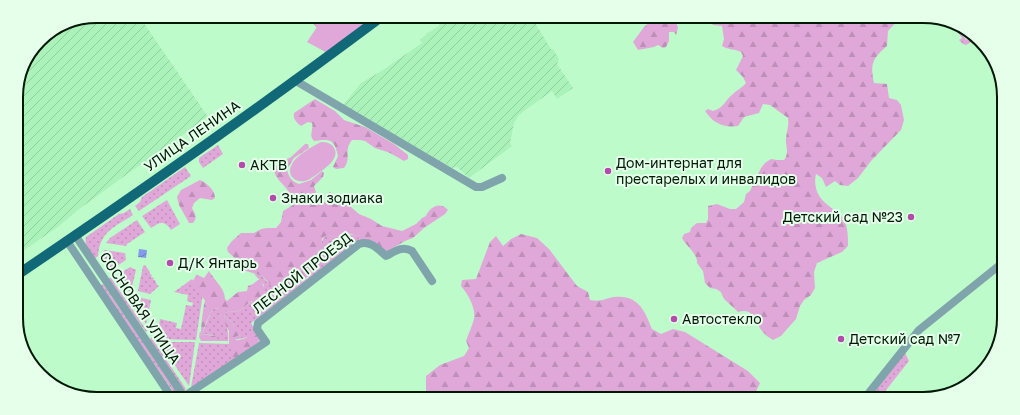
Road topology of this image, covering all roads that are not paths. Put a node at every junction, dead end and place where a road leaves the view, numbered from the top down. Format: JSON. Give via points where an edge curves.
{"nodes":[{"id":1,"x":374,"y":23,"type":"edge"},
{"id":2,"x":296,"y":80,"type":"junction"},
{"id":3,"x":502,"y":178,"type":"dead end"},
{"id":4,"x":71,"y":238,"type":"junction"},
{"id":5,"x":997,"y":267,"type":"edge"},
{"id":6,"x":23,"y":271,"type":"edge"},
{"id":7,"x":432,"y":281,"type":"dead end"},
{"id":8,"x":168,"y":392,"type":"edge"},
{"id":9,"x":183,"y":392,"type":"edge"},
{"id":10,"x":190,"y":392,"type":"edge"},
{"id":11,"x":869,"y":392,"type":"edge"}],
"edges":[{"from":1,"to":2,"type":"main road","name":"УЛИЦА ЛЕНИНА"},
{"from":2,"to":3,"type":"street","via":[[476,187],[482,188]]},
{"from":2,"to":4,"type":"main road","name":"УЛИЦА ЛЕНИНА"},
{"from":4,"to":6,"type":"main road","name":"УЛИЦА ЛЕНИНА"},
{"from":4,"to":8,"type":"street","name":"СОСНОВАЯ УЛИЦА"},
{"from":4,"to":9,"type":"street","name":"СОСНОВАЯ УЛИЦА"},
{"from":5,"to":11,"type":"street","via":[[919,330]]},
{"from":7,"to":10,"type":"street","name":"ЛЕСНОЙ ПРОЕЗД","via":[[412,251],[407,248],[386,256],[363,242],[258,323],[257,329],[266,342]]}]}
